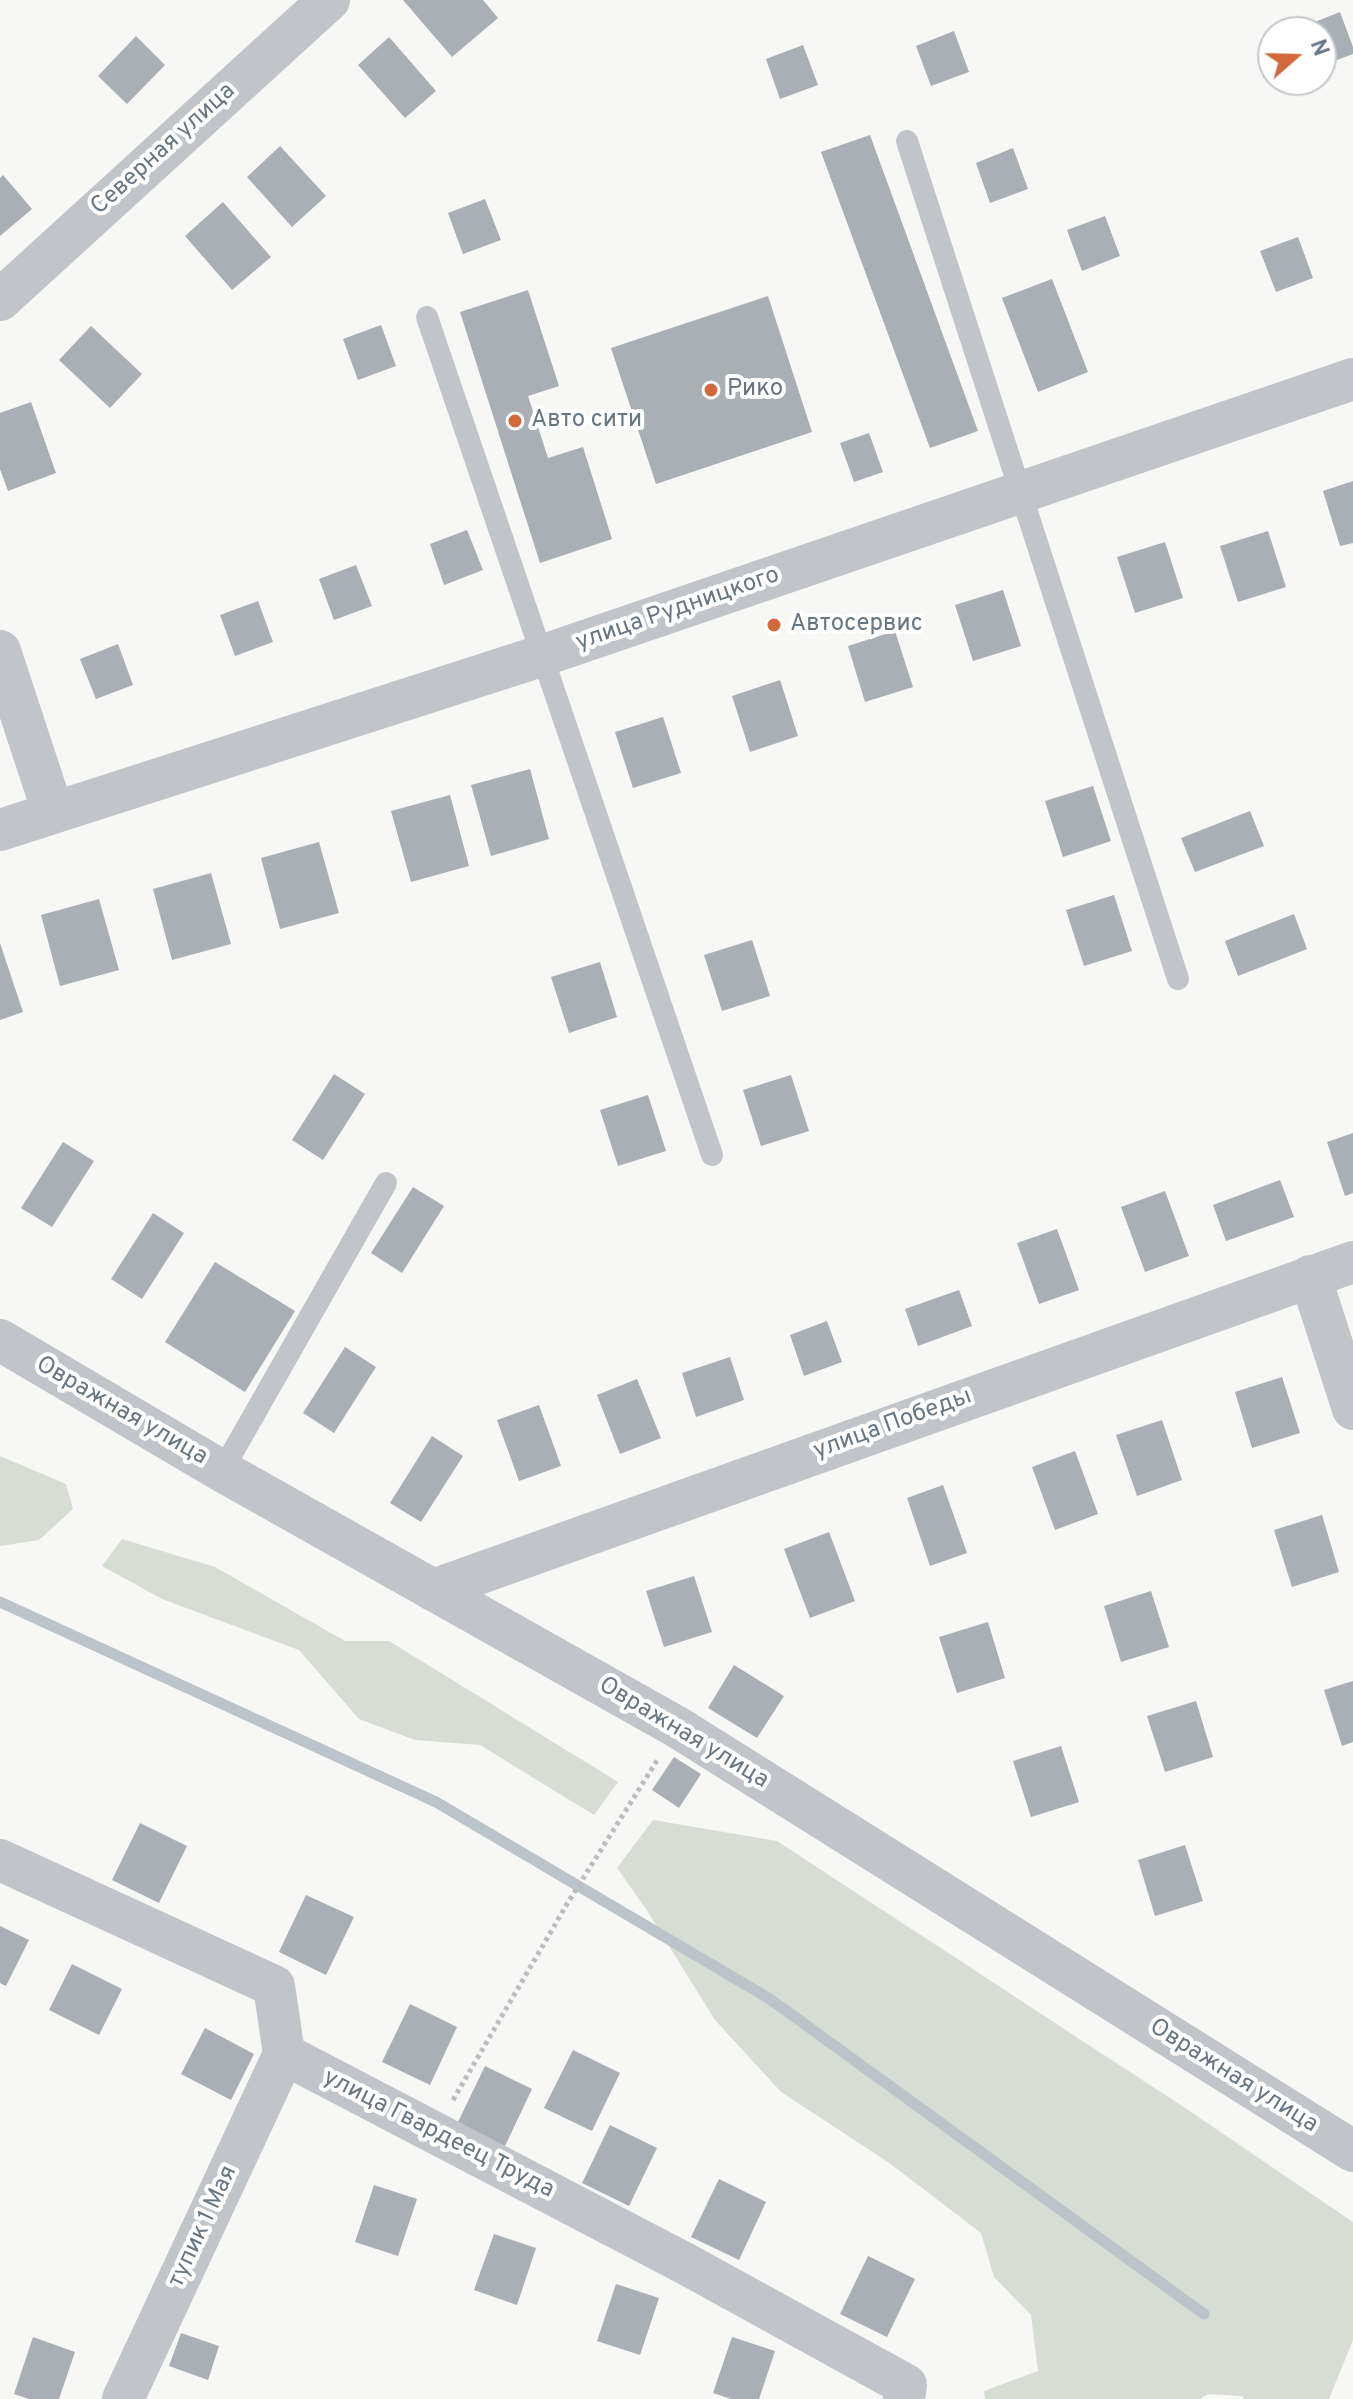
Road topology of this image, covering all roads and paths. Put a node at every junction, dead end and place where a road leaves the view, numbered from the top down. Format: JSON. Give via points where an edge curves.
{"nodes":[{"id":1,"x":329,"y":0,"type":"edge"},
{"id":2,"x":907,"y":141,"type":"dead end"},
{"id":3,"x":0,"y":300,"type":"edge"},
{"id":4,"x":427,"y":317,"type":"dead end"},
{"id":5,"x":1353,"y":379,"type":"edge"},
{"id":6,"x":1021,"y":492,"type":"junction"},
{"id":7,"x":0,"y":651,"type":"edge"},
{"id":8,"x":541,"y":656,"type":"junction"},
{"id":9,"x":53,"y":812,"type":"junction"},
{"id":10,"x":0,"y":830,"type":"edge"},
{"id":11,"x":1178,"y":979,"type":"dead end"},
{"id":12,"x":712,"y":1155,"type":"dead end"},
{"id":13,"x":386,"y":1183,"type":"dead end"},
{"id":14,"x":1353,"y":1262,"type":"edge"},
{"id":15,"x":1310,"y":1276,"type":"junction"},
{"id":16,"x":0,"y":1340,"type":"edge"},
{"id":17,"x":1353,"y":1409,"type":"edge"},
{"id":18,"x":222,"y":1471,"type":"junction"},
{"id":19,"x":433,"y":1590,"type":"junction"},
{"id":20,"x":677,"y":1727,"type":"junction"},
{"id":21,"x":0,"y":1860,"type":"edge"},
{"id":22,"x":284,"y":2054,"type":"junction"},
{"id":23,"x":434,"y":2132,"type":"junction"},
{"id":24,"x":1353,"y":2151,"type":"edge"},
{"id":25,"x":123,"y":2399,"type":"edge"},
{"id":26,"x":904,"y":2399,"type":"edge"}],
"edges":[{"from":1,"to":3,"type":"street","name":"Северная улица"},
{"from":2,"to":6,"type":"lane"},
{"from":4,"to":8,"type":"lane"},
{"from":5,"to":6,"type":"street","name":"улица Рудницкого"},
{"from":6,"to":8,"type":"street","name":"улица Рудницкого"},
{"from":6,"to":11,"type":"lane"},
{"from":7,"to":9,"type":"street"},
{"from":8,"to":9,"type":"street","name":"улица Рудницкого"},
{"from":8,"to":12,"type":"lane"},
{"from":9,"to":10,"type":"street","name":"улица Рудницкого"},
{"from":13,"to":18,"type":"lane"},
{"from":14,"to":15,"type":"street","name":"улица Победы"},
{"from":15,"to":17,"type":"street"},
{"from":15,"to":19,"type":"street","name":"улица Победы"},
{"from":16,"to":18,"type":"street","name":"Овражная улица"},
{"from":18,"to":19,"type":"street","name":"Овражная улица"},
{"from":19,"to":20,"type":"street","name":"Овражная улица"},
{"from":20,"to":23,"type":"path"},
{"from":20,"to":24,"type":"street","name":"Овражная улица"},
{"from":21,"to":22,"type":"street","via":[[274,1986]]},
{"from":22,"to":23,"type":"street","name":"улица Гвардеец Труда"},
{"from":22,"to":25,"type":"street","name":"тупик 1 Мая"},
{"from":23,"to":26,"type":"street","name":"улица Гвардеец Труда","via":[[906,2385]]}]}
